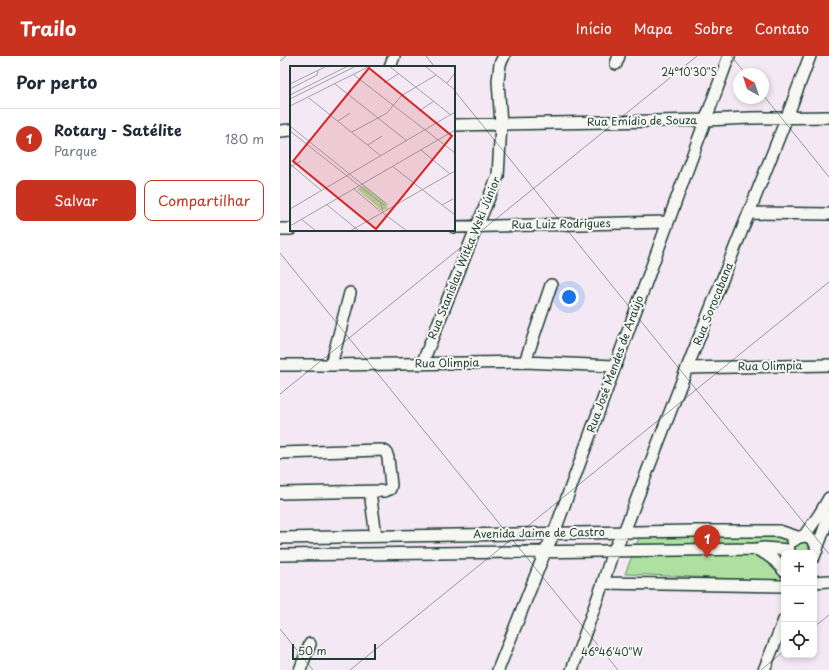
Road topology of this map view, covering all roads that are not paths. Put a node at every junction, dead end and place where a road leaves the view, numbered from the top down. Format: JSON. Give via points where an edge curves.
{"nodes":[{"id":1,"x":394,"y":56,"type":"edge"},
{"id":2,"x":504,"y":56,"type":"edge"},
{"id":3,"x":729,"y":56,"type":"edge"},
{"id":4,"x":810,"y":56,"type":"edge"},
{"id":5,"x":390,"y":66,"type":"edge"},
{"id":6,"x":787,"y":117,"type":"junction"},
{"id":7,"x":829,"y":117,"type":"edge"},
{"id":8,"x":706,"y":120,"type":"junction"},
{"id":9,"x":502,"y":124,"type":"junction"},
{"id":10,"x":455,"y":126,"type":"edge"},
{"id":11,"x":290,"y":130,"type":"edge"},
{"id":12,"x":280,"y":131,"type":"edge"},
{"id":13,"x":749,"y":213,"type":"junction"},
{"id":14,"x":829,"y":214,"type":"edge"},
{"id":15,"x":668,"y":222,"type":"junction"},
{"id":16,"x":477,"y":226,"type":"junction"},
{"id":17,"x":455,"y":227,"type":"edge"},
{"id":18,"x":290,"y":228,"type":"edge"},
{"id":19,"x":280,"y":229,"type":"edge"},
{"id":20,"x":552,"y":285,"type":"dead end"},
{"id":21,"x":350,"y":294,"type":"dead end"},
{"id":22,"x":525,"y":362,"type":"junction"},
{"id":23,"x":422,"y":364,"type":"junction"},
{"id":24,"x":331,"y":365,"type":"junction"},
{"id":25,"x":829,"y":365,"type":"edge"},
{"id":26,"x":280,"y":366,"type":"edge"},
{"id":27,"x":614,"y":366,"type":"junction"},
{"id":28,"x":687,"y":368,"type":"junction"},
{"id":29,"x":280,"y":453,"type":"edge"},
{"id":30,"x":370,"y":492,"type":"junction"},
{"id":31,"x":280,"y":493,"type":"edge"},
{"id":32,"x":829,"y":498,"type":"edge"},
{"id":33,"x":829,"y":516,"type":"edge"},
{"id":34,"x":624,"y":532,"type":"junction"},
{"id":35,"x":517,"y":533,"type":"junction"},
{"id":36,"x":554,"y":533,"type":"junction"},
{"id":37,"x":376,"y":536,"type":"junction"},
{"id":38,"x":800,"y":536,"type":"junction"},
{"id":39,"x":280,"y":538,"type":"edge"},
{"id":40,"x":756,"y":549,"type":"junction"},
{"id":41,"x":789,"y":550,"type":"edge"},
{"id":42,"x":816,"y":550,"type":"edge"},
{"id":43,"x":613,"y":551,"type":"junction"},
{"id":44,"x":781,"y":551,"type":"edge"},
{"id":45,"x":817,"y":551,"type":"edge"},
{"id":46,"x":517,"y":552,"type":"junction"},
{"id":47,"x":545,"y":552,"type":"junction"},
{"id":48,"x":280,"y":555,"type":"edge"},
{"id":49,"x":781,"y":567,"type":"edge"},
{"id":50,"x":817,"y":582,"type":"edge"},
{"id":51,"x":829,"y":582,"type":"edge"},
{"id":52,"x":603,"y":583,"type":"junction"},
{"id":53,"x":781,"y":586,"type":"edge"},
{"id":54,"x":783,"y":622,"type":"edge"},
{"id":55,"x":310,"y":644,"type":"dead end"},
{"id":56,"x":300,"y":670,"type":"edge"},
{"id":57,"x":498,"y":670,"type":"edge"},
{"id":58,"x":572,"y":670,"type":"edge"},
{"id":59,"x":764,"y":670,"type":"edge"}],
"edges":[{"from":1,"to":5,"type":"street"},
{"from":2,"to":9,"type":"street","name":"Rua Stanislau Witka Wski Júnior","via":[[500,64],[498,81]]},
{"from":3,"to":8,"type":"street","name":"Rua José Mendes de Araújo"},
{"from":4,"to":6,"type":"street","name":"Rua Sorocabana"},
{"from":6,"to":7,"type":"street","name":"Rua Emídio de Souza"},
{"from":6,"to":8,"type":"street","name":"Rua Emídio de Souza"},
{"from":6,"to":13,"type":"street","name":"Rua Sorocabana"},
{"from":8,"to":9,"type":"street","name":"Rua Emídio de Souza"},
{"from":8,"to":15,"type":"street","name":"Rua José Mendes de Araújo"},
{"from":9,"to":10,"type":"street","name":"Rua Emídio de Souza"},
{"from":9,"to":16,"type":"street","name":"Rua Stanislau Witka Wski Júnior","via":[[498,176]]},
{"from":11,"to":12,"type":"street"},
{"from":13,"to":14,"type":"street"},
{"from":13,"to":28,"type":"street","name":"Rua Sorocabana"},
{"from":15,"to":16,"type":"street","name":"Rua Luiz Rodrigues"},
{"from":15,"to":27,"type":"street","name":"Rua José Mendes de Araújo"},
{"from":16,"to":17,"type":"street","name":"Rua Luiz Rodrigues"},
{"from":16,"to":23,"type":"street","name":"Rua Stanislau Witka Wski Júnior"},
{"from":18,"to":19,"type":"street"},
{"from":20,"to":22,"type":"street"},
{"from":21,"to":24,"type":"street"},
{"from":22,"to":23,"type":"street","name":"Rua Olimpia"},
{"from":22,"to":27,"type":"street","name":"Rua Olimpia"},
{"from":23,"to":24,"type":"street","name":"Rua Olimpia"},
{"from":24,"to":26,"type":"street","name":"Rua Olimpia"},
{"from":25,"to":28,"type":"street","name":"Rua Olimpia"},
{"from":27,"to":36,"type":"street","name":"Rua José Mendes de Araújo"},
{"from":28,"to":34,"type":"street","name":"Rua Sorocabana"},
{"from":29,"to":30,"type":"street","via":[[381,450],[386,452],[390,489]]},
{"from":30,"to":31,"type":"street"},
{"from":30,"to":37,"type":"street"},
{"from":32,"to":38,"type":"street","via":[[819,515]]},
{"from":33,"to":45,"type":"street"},
{"from":34,"to":36,"type":"street","name":"Avenida Jaime de Castro"},
{"from":34,"to":38,"type":"street","name":"Avenida Jaime de Castro","via":[[779,531]]},
{"from":34,"to":43,"type":"street","name":"Rua Sorocabana"},
{"from":35,"to":36,"type":"street","name":"Avenida Jaime de Castro"},
{"from":35,"to":37,"type":"street","name":"Avenida Jaime de Castro"},
{"from":35,"to":46,"type":"street"},
{"from":36,"to":47,"type":"street","name":"Rua José Mendes de Araújo"},
{"from":37,"to":39,"type":"street","name":"Avenida Jaime de Castro"},
{"from":38,"to":41,"type":"street","via":[[791,542]]},
{"from":38,"to":42,"type":"street","via":[[810,538],[815,543]]},
{"from":40,"to":43,"type":"street","name":"Avenida Jaime de Castro"},
{"from":40,"to":44,"type":"street","name":"Avenida Jaime de Castro"},
{"from":40,"to":49,"type":"street","via":[[771,557]]},
{"from":43,"to":47,"type":"street","name":"Avenida Jaime de Castro"},
{"from":43,"to":52,"type":"street","name":"Rua Sorocabana"},
{"from":46,"to":47,"type":"street","name":"Avenida Jaime de Castro"},
{"from":46,"to":48,"type":"street","name":"Avenida Jaime de Castro"},
{"from":47,"to":57,"type":"street","name":"Rua José Mendes de Araújo"},
{"from":50,"to":51,"type":"street"},
{"from":52,"to":53,"type":"street"},
{"from":52,"to":58,"type":"street","name":"Rua Sorocabana"},
{"from":54,"to":59,"type":"street"},
{"from":55,"to":56,"type":"street"}]}
